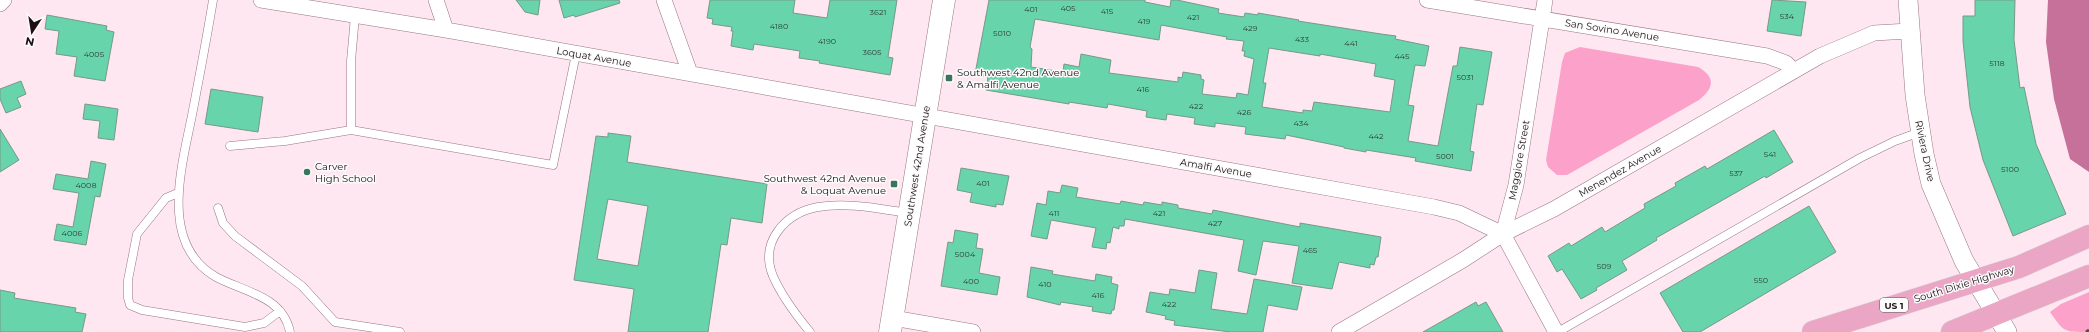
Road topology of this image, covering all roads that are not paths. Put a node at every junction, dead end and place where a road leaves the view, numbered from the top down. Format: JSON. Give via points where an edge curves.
{"nodes":[{"id":1,"x":4,"y":0,"type":"edge"},
{"id":2,"x":213,"y":0,"type":"edge"},
{"id":3,"x":261,"y":0,"type":"edge"},
{"id":4,"x":436,"y":0,"type":"edge"},
{"id":5,"x":664,"y":0,"type":"edge"},
{"id":6,"x":944,"y":0,"type":"edge"},
{"id":7,"x":1427,"y":0,"type":"edge"},
{"id":8,"x":1545,"y":0,"type":"edge"},
{"id":9,"x":1908,"y":0,"type":"edge"},
{"id":10,"x":0,"y":4,"type":"edge"},
{"id":11,"x":355,"y":16,"type":"junction"},
{"id":12,"x":1542,"y":19,"type":"junction"},
{"id":13,"x":446,"y":30,"type":"junction"},
{"id":14,"x":1909,"y":31,"type":"junction"},
{"id":15,"x":576,"y":54,"type":"junction"},
{"id":16,"x":1794,"y":70,"type":"junction"},
{"id":17,"x":690,"y":73,"type":"junction"},
{"id":18,"x":926,"y":115,"type":"junction"},
{"id":19,"x":351,"y":130,"type":"junction"},
{"id":20,"x":1920,"y":132,"type":"junction"},
{"id":21,"x":230,"y":146,"type":"dead end"},
{"id":22,"x":178,"y":194,"type":"junction"},
{"id":23,"x":218,"y":208,"type":"dead end"},
{"id":24,"x":910,"y":213,"type":"junction"},
{"id":25,"x":1503,"y":234,"type":"junction"},
{"id":26,"x":2089,"y":236,"type":"edge"},
{"id":27,"x":2089,"y":276,"type":"edge"},
{"id":28,"x":1975,"y":281,"type":"junction"},
{"id":29,"x":280,"y":311,"type":"junction"},
{"id":30,"x":2002,"y":324,"type":"edge"},
{"id":31,"x":891,"y":325,"type":"edge"},
{"id":32,"x":290,"y":332,"type":"edge"},
{"id":33,"x":400,"y":332,"type":"edge"},
{"id":34,"x":810,"y":332,"type":"edge"},
{"id":35,"x":973,"y":332,"type":"edge"},
{"id":36,"x":1339,"y":332,"type":"edge"},
{"id":37,"x":1557,"y":332,"type":"edge"},
{"id":38,"x":1814,"y":332,"type":"edge"},
{"id":39,"x":1952,"y":332,"type":"edge"}],
"edges":[{"from":1,"to":10,"type":"street"},
{"from":2,"to":22,"type":"lane"},
{"from":3,"to":11,"type":"street","name":"Loquat Avenue"},
{"from":4,"to":13,"type":"street"},
{"from":5,"to":17,"type":"street"},
{"from":6,"to":18,"type":"main road","name":"Southwest 42nd Avenue"},
{"from":7,"to":12,"type":"street","name":"San Sovino Avenue"},
{"from":8,"to":12,"type":"street","name":"Maggiore Street"},
{"from":9,"to":14,"type":"street","name":"Riviera Drive"},
{"from":11,"to":13,"type":"street","name":"Loquat Avenue"},
{"from":11,"to":19,"type":"lane","via":[[350,61]]},
{"from":12,"to":16,"type":"street","name":"San Sovino Avenue","via":[[1767,56],[1786,62]]},
{"from":12,"to":25,"type":"street","name":"Maggiore Street","via":[[1516,185]]},
{"from":13,"to":15,"type":"street","name":"Loquat Avenue"},
{"from":14,"to":16,"type":"street","name":"Menendez Avenue","via":[[1874,33]]},
{"from":14,"to":20,"type":"street","name":"Riviera Drive"},
{"from":15,"to":17,"type":"street","name":"Loquat Avenue"},
{"from":15,"to":19,"type":"lane","via":[[553,165]]},
{"from":16,"to":25,"type":"street","name":"Menendez Avenue","via":[[1554,209]]},
{"from":17,"to":18,"type":"street","name":"Loquat Avenue"},
{"from":18,"to":24,"type":"main road","name":"Southwest 42nd Avenue"},
{"from":18,"to":25,"type":"street","name":"Amalfi Avenue","via":[[1434,207],[1459,213]]},
{"from":19,"to":21,"type":"lane","via":[[285,141]]},
{"from":20,"to":28,"type":"street","name":"Riviera Drive","via":[[1935,195]]},
{"from":20,"to":37,"type":"lane","via":[[1866,155]]},
{"from":22,"to":29,"type":"lane","via":[[183,236],[198,263],[217,277],[267,300]]},
{"from":22,"to":29,"type":"lane","via":[[166,198],[137,234],[128,280],[130,305],[142,310],[239,326],[259,325]]},
{"from":23,"to":33,"type":"lane","via":[[223,223],[235,236],[302,286],[335,322]]},
{"from":24,"to":31,"type":"main road","name":"Southwest 42nd Avenue"},
{"from":24,"to":34,"type":"lane","via":[[853,205],[816,207],[786,221],[778,228],[770,256],[773,275],[791,309]]},
{"from":25,"to":36,"type":"street","name":"Menendez Avenue"},
{"from":25,"to":37,"type":"street"},
{"from":26,"to":28,"type":"highway","name":"South Dixie Highway","number":"US 1","via":[[2043,257]]},
{"from":27,"to":30,"type":"highway"},
{"from":28,"to":30,"type":"street","name":"Riviera Drive"},
{"from":28,"to":38,"type":"highway","name":"South Dixie Highway","number":"US 1"},
{"from":29,"to":32,"type":"lane","via":[[286,318]]},
{"from":30,"to":39,"type":"highway"},
{"from":31,"to":35,"type":"street"}]}
